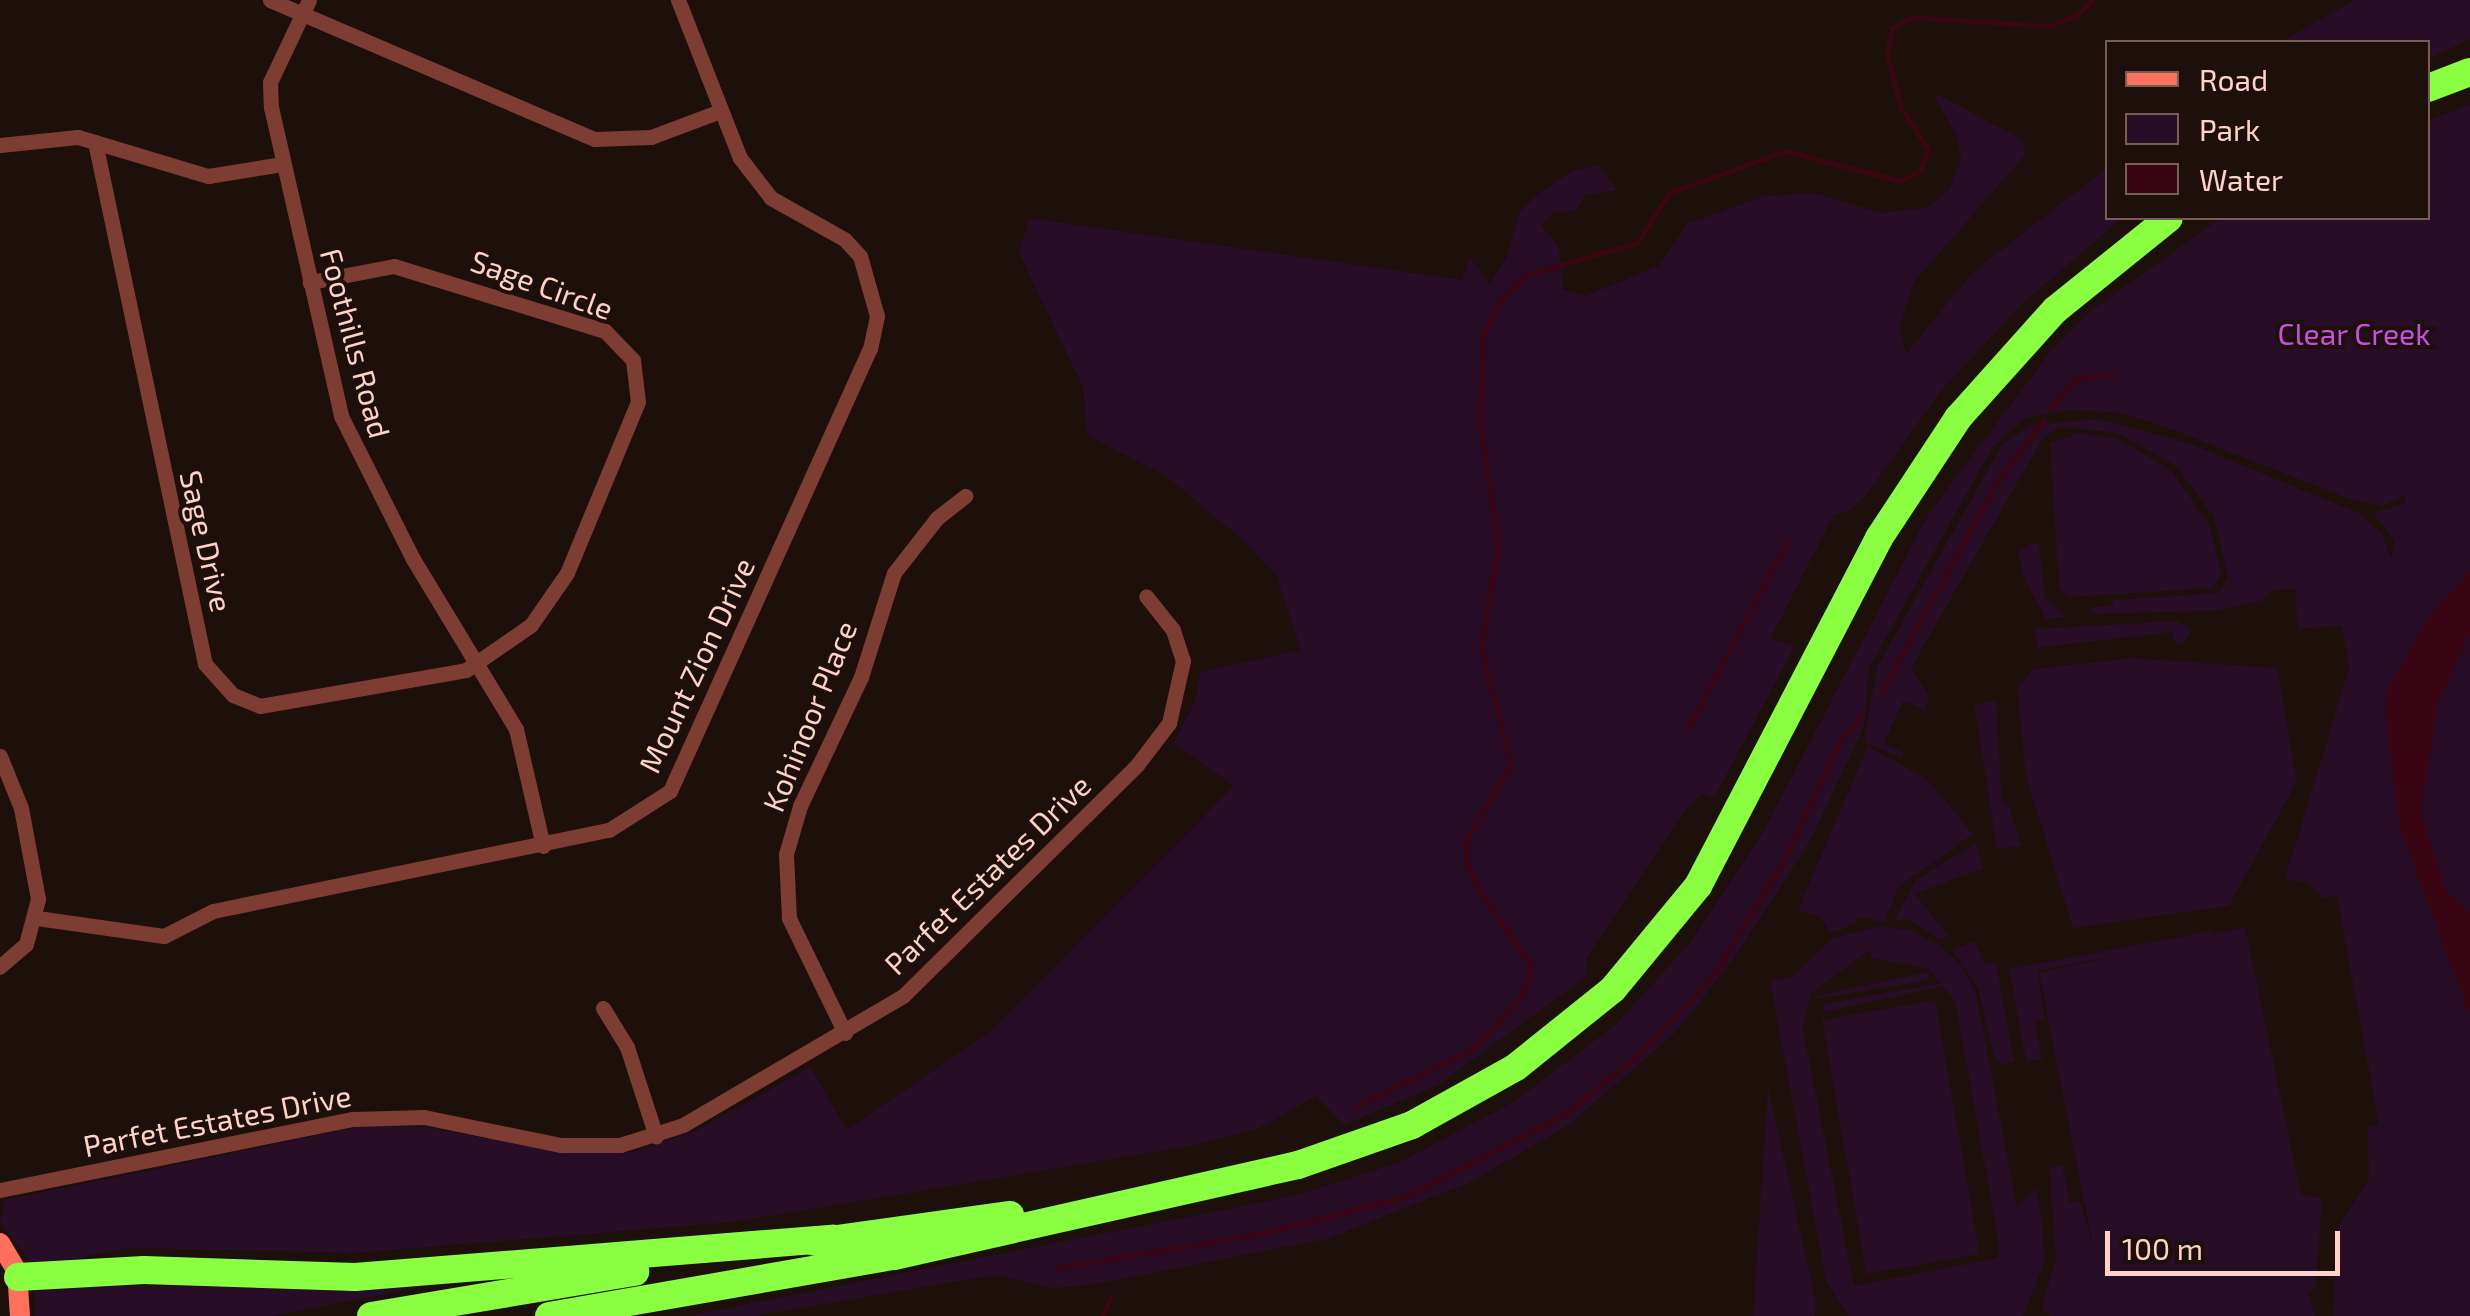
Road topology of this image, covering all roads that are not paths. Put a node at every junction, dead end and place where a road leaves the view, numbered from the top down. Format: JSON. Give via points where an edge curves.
{"nodes":[{"id":1,"x":270,"y":0,"type":"edge"},
{"id":2,"x":678,"y":0,"type":"edge"},
{"id":3,"x":305,"y":7,"type":"edge"},
{"id":4,"x":2470,"y":72,"type":"edge"},
{"id":5,"x":2430,"y":87,"type":"edge"},
{"id":6,"x":720,"y":111,"type":"junction"},
{"id":7,"x":95,"y":142,"type":"junction"},
{"id":8,"x":0,"y":144,"type":"edge"},
{"id":9,"x":282,"y":164,"type":"junction"},
{"id":10,"x":2168,"y":220,"type":"edge"},
{"id":11,"x":310,"y":282,"type":"junction"},
{"id":12,"x":964,"y":496,"type":"dead end"},
{"id":13,"x":1146,"y":596,"type":"dead end"},
{"id":14,"x":478,"y":661,"type":"junction"},
{"id":15,"x":0,"y":756,"type":"edge"},
{"id":16,"x":543,"y":846,"type":"junction"},
{"id":17,"x":37,"y":918,"type":"junction"},
{"id":18,"x":0,"y":967,"type":"edge"},
{"id":19,"x":603,"y":1008,"type":"dead end"},
{"id":20,"x":845,"y":1033,"type":"junction"},
{"id":21,"x":656,"y":1136,"type":"junction"},
{"id":22,"x":0,"y":1190,"type":"edge"},
{"id":23,"x":1082,"y":1210,"type":"junction"},
{"id":24,"x":832,"y":1239,"type":"junction"},
{"id":25,"x":0,"y":1243,"type":"edge"},
{"id":26,"x":18,"y":1277,"type":"junction"},
{"id":27,"x":742,"y":1283,"type":"junction"},
{"id":28,"x":20,"y":1316,"type":"edge"},
{"id":29,"x":371,"y":1316,"type":"edge"},
{"id":30,"x":549,"y":1316,"type":"edge"},
{"id":31,"x":606,"y":1316,"type":"edge"}],
"edges":[{"from":1,"to":3,"type":"street"},
{"from":2,"to":6,"type":"street","name":"Mount Zion Drive"},
{"from":3,"to":6,"type":"street","via":[[595,139],[651,137]]},
{"from":3,"to":9,"type":"street","name":"Foothills Road","via":[[270,82]]},
{"from":4,"to":5,"type":"highway"},
{"from":6,"to":16,"type":"street","name":"Mount Zion Drive","via":[[755,182],[860,256],[876,298],[875,331],[670,791],[629,822]]},
{"from":7,"to":8,"type":"street","via":[[52,136]]},
{"from":7,"to":9,"type":"street","via":[[208,176]]},
{"from":7,"to":14,"type":"street","name":"Sage Drive","via":[[205,664],[219,683],[248,702],[276,706],[466,670]]},
{"from":9,"to":11,"type":"street","name":"Foothills Road"},
{"from":10,"to":23,"type":"highway","via":[[2043,322],[1937,446],[1879,538],[1715,860],[1665,932],[1604,998],[1504,1076],[1382,1138],[1282,1169]]},
{"from":11,"to":14,"type":"street","name":"Foothills Road","via":[[338,405],[361,463]]},
{"from":11,"to":14,"type":"street","name":"Sage Circle","via":[[373,268],[424,271],[604,331],[633,360],[638,402],[567,573],[531,625]]},
{"from":12,"to":20,"type":"street","name":"Kohinoor Place","via":[[937,518],[894,573],[860,676],[800,806],[786,854],[794,934]]},
{"from":13,"to":20,"type":"street","name":"Parfet Estates Drive","via":[[1173,630],[1183,662],[1168,723],[1137,765],[951,954]]},
{"from":14,"to":16,"type":"street","name":"Foothills Road","via":[[516,729]]},
{"from":15,"to":17,"type":"street","via":[[26,831]]},
{"from":16,"to":17,"type":"street","name":"Mount Zion Drive","via":[[213,912],[164,936]]},
{"from":17,"to":18,"type":"street","via":[[26,944]]},
{"from":19,"to":21,"type":"street","via":[[627,1047]]},
{"from":20,"to":21,"type":"street","name":"Parfet Estates Drive"},
{"from":21,"to":22,"type":"street","name":"Parfet Estates Drive","via":[[620,1145],[561,1145],[424,1117],[371,1118]]},
{"from":23,"to":24,"type":"highway"},
{"from":23,"to":27,"type":"highway","via":[[894,1256]]},
{"from":24,"to":26,"type":"highway","via":[[367,1276],[132,1270]]},
{"from":24,"to":29,"type":"highway"},
{"from":25,"to":26,"type":"street"},
{"from":26,"to":28,"type":"street"},
{"from":27,"to":30,"type":"highway"},
{"from":27,"to":31,"type":"highway"}]}
